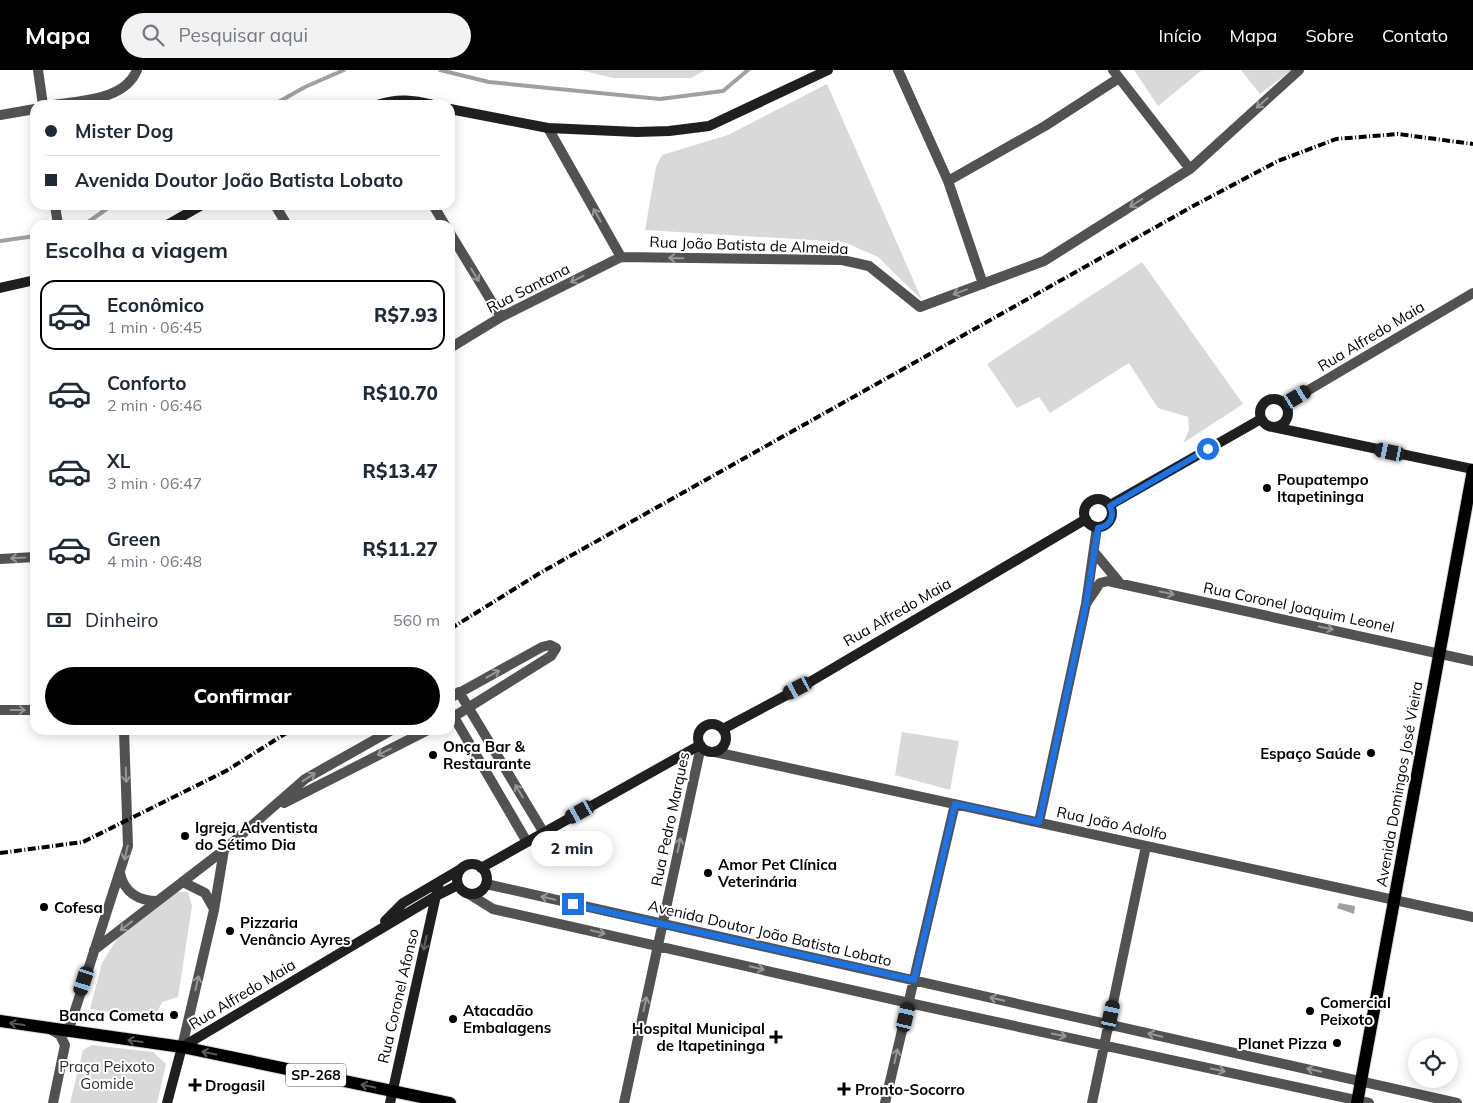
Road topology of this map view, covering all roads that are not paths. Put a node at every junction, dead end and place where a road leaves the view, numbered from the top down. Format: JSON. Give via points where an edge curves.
{"nodes":[{"id":1,"x":38,"y":70,"type":"edge"},
{"id":2,"x":828,"y":70,"type":"edge"},
{"id":3,"x":898,"y":70,"type":"edge"},
{"id":4,"x":1299,"y":70,"type":"edge"},
{"id":5,"x":137,"y":71,"type":"edge"},
{"id":6,"x":1116,"y":74,"type":"edge"},
{"id":7,"x":42,"y":100,"type":"edge"},
{"id":8,"x":81,"y":100,"type":"edge"},
{"id":9,"x":400,"y":100,"type":"edge"},
{"id":10,"x":413,"y":100,"type":"edge"},
{"id":11,"x":30,"y":110,"type":"edge"},
{"id":12,"x":455,"y":110,"type":"edge"},
{"id":13,"x":0,"y":115,"type":"edge"},
{"id":14,"x":548,"y":128,"type":"junction"},
{"id":15,"x":1190,"y":169,"type":"junction"},
{"id":16,"x":948,"y":181,"type":"junction"},
{"id":17,"x":193,"y":210,"type":"edge"},
{"id":18,"x":176,"y":220,"type":"edge"},
{"id":19,"x":455,"y":241,"type":"edge"},
{"id":20,"x":621,"y":257,"type":"junction"},
{"id":21,"x":30,"y":281,"type":"edge"},
{"id":22,"x":983,"y":284,"type":"junction"},
{"id":23,"x":0,"y":288,"type":"edge"},
{"id":24,"x":1473,"y":292,"type":"edge"},
{"id":25,"x":501,"y":317,"type":"junction"},
{"id":26,"x":455,"y":345,"type":"edge"},
{"id":27,"x":1285,"y":404,"type":"junction"},
{"id":28,"x":1261,"y":419,"type":"junction"},
{"id":29,"x":1273,"y":427,"type":"junction"},
{"id":30,"x":1473,"y":469,"type":"edge"},
{"id":31,"x":1110,"y":506,"type":"junction"},
{"id":32,"x":1086,"y":520,"type":"junction"},
{"id":33,"x":1098,"y":528,"type":"junction"},
{"id":34,"x":1094,"y":552,"type":"junction"},
{"id":35,"x":30,"y":558,"type":"edge"},
{"id":36,"x":0,"y":559,"type":"edge"},
{"id":37,"x":1119,"y":582,"type":"junction"},
{"id":38,"x":1086,"y":604,"type":"junction"},
{"id":39,"x":1439,"y":653,"type":"junction"},
{"id":40,"x":1473,"y":660,"type":"edge"},
{"id":41,"x":455,"y":695,"type":"edge"},
{"id":42,"x":469,"y":708,"type":"junction"},
{"id":43,"x":0,"y":710,"type":"edge"},
{"id":44,"x":30,"y":710,"type":"edge"},
{"id":45,"x":455,"y":714,"type":"edge"},
{"id":46,"x":455,"y":723,"type":"edge"},
{"id":47,"x":723,"y":729,"type":"junction"},
{"id":48,"x":124,"y":735,"type":"edge"},
{"id":49,"x":383,"y":735,"type":"edge"},
{"id":50,"x":418,"y":735,"type":"edge"},
{"id":51,"x":701,"y":746,"type":"junction"},
{"id":52,"x":715,"y":752,"type":"junction"},
{"id":53,"x":955,"y":804,"type":"junction"},
{"id":54,"x":272,"y":809,"type":"junction"},
{"id":55,"x":1039,"y":822,"type":"junction"},
{"id":56,"x":544,"y":833,"type":"junction"},
{"id":57,"x":527,"y":842,"type":"junction"},
{"id":58,"x":1146,"y":846,"type":"junction"},
{"id":59,"x":224,"y":850,"type":"junction"},
{"id":60,"x":481,"y":868,"type":"junction"},
{"id":61,"x":459,"y":870,"type":"junction"},
{"id":62,"x":120,"y":873,"type":"junction"},
{"id":63,"x":183,"y":882,"type":"junction"},
{"id":64,"x":439,"y":882,"type":"junction"},
{"id":65,"x":486,"y":884,"type":"junction"},
{"id":66,"x":458,"y":885,"type":"junction"},
{"id":67,"x":469,"y":894,"type":"junction"},
{"id":68,"x":436,"y":896,"type":"junction"},
{"id":69,"x":1394,"y":900,"type":"junction"},
{"id":70,"x":158,"y":901,"type":"junction"},
{"id":71,"x":214,"y":910,"type":"junction"},
{"id":72,"x":1473,"y":918,"type":"edge"},
{"id":73,"x":662,"y":924,"type":"junction"},
{"id":74,"x":369,"y":936,"type":"junction"},
{"id":75,"x":657,"y":946,"type":"junction"},
{"id":76,"x":94,"y":950,"type":"junction"},
{"id":77,"x":914,"y":980,"type":"junction"},
{"id":78,"x":909,"y":1003,"type":"junction"},
{"id":79,"x":0,"y":1021,"type":"edge"},
{"id":80,"x":1109,"y":1024,"type":"junction"},
{"id":81,"x":49,"y":1029,"type":"junction"},
{"id":82,"x":68,"y":1032,"type":"junction"},
{"id":83,"x":88,"y":1034,"type":"junction"},
{"id":84,"x":1105,"y":1045,"type":"junction"},
{"id":85,"x":182,"y":1047,"type":"junction"},
{"id":86,"x":64,"y":1050,"type":"junction"},
{"id":87,"x":1361,"y":1081,"type":"junction"},
{"id":88,"x":391,"y":1097,"type":"edge"},
{"id":89,"x":1361,"y":1102,"type":"edge"},
{"id":90,"x":53,"y":1103,"type":"edge"},
{"id":91,"x":168,"y":1103,"type":"edge"},
{"id":92,"x":450,"y":1103,"type":"edge"},
{"id":93,"x":624,"y":1103,"type":"edge"},
{"id":94,"x":885,"y":1103,"type":"edge"},
{"id":95,"x":1092,"y":1103,"type":"edge"},
{"id":96,"x":1456,"y":1103,"type":"edge"}],
"edges":[{"from":1,"to":7,"type":"street"},
{"from":2,"to":14,"type":"main road","via":[[709,126],[637,132]]},
{"from":3,"to":16,"type":"street"},
{"from":4,"to":15,"type":"street","name":"Rua João Batista de Almeida","one_way":true},
{"from":5,"to":8,"type":"street","via":[[132,82],[113,94]]},
{"from":6,"to":15,"type":"street"},
{"from":6,"to":16,"type":"street","via":[[1045,126]]},
{"from":9,"to":10,"type":"main road"},
{"from":11,"to":13,"type":"street"},
{"from":12,"to":14,"type":"main road"},
{"from":20,"to":14,"type":"street","one_way":true},
{"from":15,"to":22,"type":"street","name":"Rua João Batista de Almeida","one_way":true,"via":[[1044,261]]},
{"from":16,"to":22,"type":"street"},
{"from":17,"to":18,"type":"main road"},
{"from":19,"to":25,"type":"street","one_way":true},
{"from":22,"to":20,"type":"street","name":"Rua João Batista de Almeida","one_way":true,"via":[[920,307],[869,266],[842,260]]},
{"from":20,"to":25,"type":"street","name":"Rua Santana","one_way":true},
{"from":21,"to":23,"type":"main road"},
{"from":24,"to":27,"type":"street","name":"Rua Alfredo Maia"},
{"from":25,"to":26,"type":"street","name":"Rua Santana"},
{"from":27,"to":28,"type":"main road","via":[[1278,400],[1266,401],[1261,408]]},
{"from":27,"to":29,"type":"main road","via":[[1286,420]]},
{"from":28,"to":29,"type":"main road"},
{"from":28,"to":31,"type":"main road"},
{"from":29,"to":30,"type":"main road"},
{"from":30,"to":39,"type":"main road","name":"Avenida Domingos José Vieira"},
{"from":31,"to":32,"type":"main road","via":[[1103,500],[1090,502],[1085,508]]},
{"from":31,"to":33,"type":"main road","via":[[1113,512],[1111,520]]},
{"from":32,"to":33,"type":"main road"},
{"from":32,"to":47,"type":"main road","name":"Rua Alfredo Maia"},
{"from":33,"to":34,"type":"street"},
{"from":34,"to":37,"type":"street"},
{"from":34,"to":38,"type":"street"},
{"from":35,"to":36,"type":"street","one_way":true},
{"from":37,"to":38,"type":"street","via":[[1101,582]]},
{"from":37,"to":39,"type":"street","name":"Rua Coronel Joaquim Leonel","one_way":true},
{"from":38,"to":55,"type":"street"},
{"from":39,"to":40,"type":"street","name":"Rua Coronel Joaquim Leonel"},
{"from":39,"to":69,"type":"main road","name":"Avenida Domingos José Vieira"},
{"from":41,"to":42,"type":"street"},
{"from":41,"to":42,"type":"street","one_way":true,"via":[[542,647],[550,645],[556,648],[551,656]]},
{"from":42,"to":45,"type":"street"},
{"from":56,"to":42,"type":"street","one_way":true},
{"from":43,"to":44,"type":"street","one_way":true},
{"from":46,"to":57,"type":"street"},
{"from":47,"to":51,"type":"main road","via":[[714,724],[704,726],[699,733]]},
{"from":47,"to":52,"type":"main road","via":[[725,745]]},
{"from":48,"to":62,"type":"street","one_way":true,"via":[[128,846]]},
{"from":54,"to":49,"type":"street","one_way":true,"via":[[305,779]]},
{"from":50,"to":54,"type":"street","one_way":true},
{"from":51,"to":52,"type":"main road"},
{"from":51,"to":56,"type":"main road"},
{"from":73,"to":51,"type":"street","name":"Rua Pedro Marques","one_way":true},
{"from":52,"to":53,"type":"street","name":"Rua João Adolfo"},
{"from":53,"to":55,"type":"street","name":"Rua João Adolfo"},
{"from":53,"to":77,"type":"street"},
{"from":54,"to":59,"type":"street"},
{"from":55,"to":58,"type":"street","name":"Rua João Adolfo"},
{"from":56,"to":57,"type":"main road"},
{"from":57,"to":60,"type":"main road"},
{"from":58,"to":69,"type":"street","name":"Rua João Adolfo"},
{"from":58,"to":80,"type":"street"},
{"from":59,"to":63,"type":"street"},
{"from":59,"to":71,"type":"street"},
{"from":60,"to":61,"type":"main road","via":[[472,864]]},
{"from":60,"to":65,"type":"main road"},
{"from":61,"to":64,"type":"main road"},
{"from":61,"to":66,"type":"main road"},
{"from":62,"to":70,"type":"street","via":[[125,888],[131,894]]},
{"from":62,"to":76,"type":"street"},
{"from":63,"to":70,"type":"street"},
{"from":63,"to":71,"type":"street","via":[[205,893]]},
{"from":64,"to":68,"type":"main road","name":"Rua Coronel Afonso"},
{"from":64,"to":74,"type":"main road","via":[[404,903]]},
{"from":65,"to":67,"type":"main road","via":[[479,892]]},
{"from":73,"to":65,"type":"street","name":"Avenida Doutor João Batista Lobato","one_way":true},
{"from":66,"to":67,"type":"main road"},
{"from":66,"to":68,"type":"main road"},
{"from":67,"to":75,"type":"street","one_way":true,"via":[[493,909]]},
{"from":68,"to":74,"type":"main road"},
{"from":68,"to":88,"type":"main road","name":"Rua Coronel Afonso","one_way":true},
{"from":69,"to":72,"type":"street","name":"Rua João Adolfo"},
{"from":69,"to":87,"type":"main road","name":"Avenida Domingos José Vieira"},
{"from":70,"to":76,"type":"street","one_way":true},
{"from":85,"to":71,"type":"street","one_way":true},
{"from":73,"to":75,"type":"street","name":"Rua Pedro Marques"},
{"from":73,"to":77,"type":"street","name":"Avenida Doutor João Batista Lobato"},
{"from":74,"to":85,"type":"main road","name":"Rua Alfredo Maia"},
{"from":75,"to":78,"type":"street","one_way":true},
{"from":93,"to":75,"type":"street","name":"Rua Pedro Marques","one_way":true},
{"from":76,"to":82,"type":"street"},
{"from":77,"to":78,"type":"street"},
{"from":80,"to":77,"type":"street","name":"Avenida Doutor João Batista Lobato","one_way":true},
{"from":78,"to":84,"type":"street","one_way":true},
{"from":94,"to":78,"type":"street","one_way":true},
{"from":81,"to":79,"type":"main road","number":"SP-268","one_way":true},
{"from":80,"to":84,"type":"street"},
{"from":87,"to":80,"type":"street","name":"Avenida Doutor João Batista Lobato","one_way":true},
{"from":81,"to":82,"type":"main road","number":"SP-268"},
{"from":81,"to":86,"type":"street","via":[[60,1035]]},
{"from":82,"to":83,"type":"main road","number":"SP-268"},
{"from":85,"to":83,"type":"main road","number":"SP-268","one_way":true},
{"from":83,"to":86,"type":"street","via":[[76,1036]]},
{"from":84,"to":89,"type":"street","one_way":true},
{"from":84,"to":95,"type":"street"},
{"from":88,"to":85,"type":"main road","number":"SP-268","one_way":true},
{"from":85,"to":91,"type":"main road"},
{"from":86,"to":90,"type":"street"},
{"from":87,"to":89,"type":"main road","name":"Avenida Domingos José Vieira"},
{"from":87,"to":96,"type":"street","name":"Avenida Doutor João Batista Lobato"},
{"from":88,"to":92,"type":"main road","number":"SP-268"}]}
